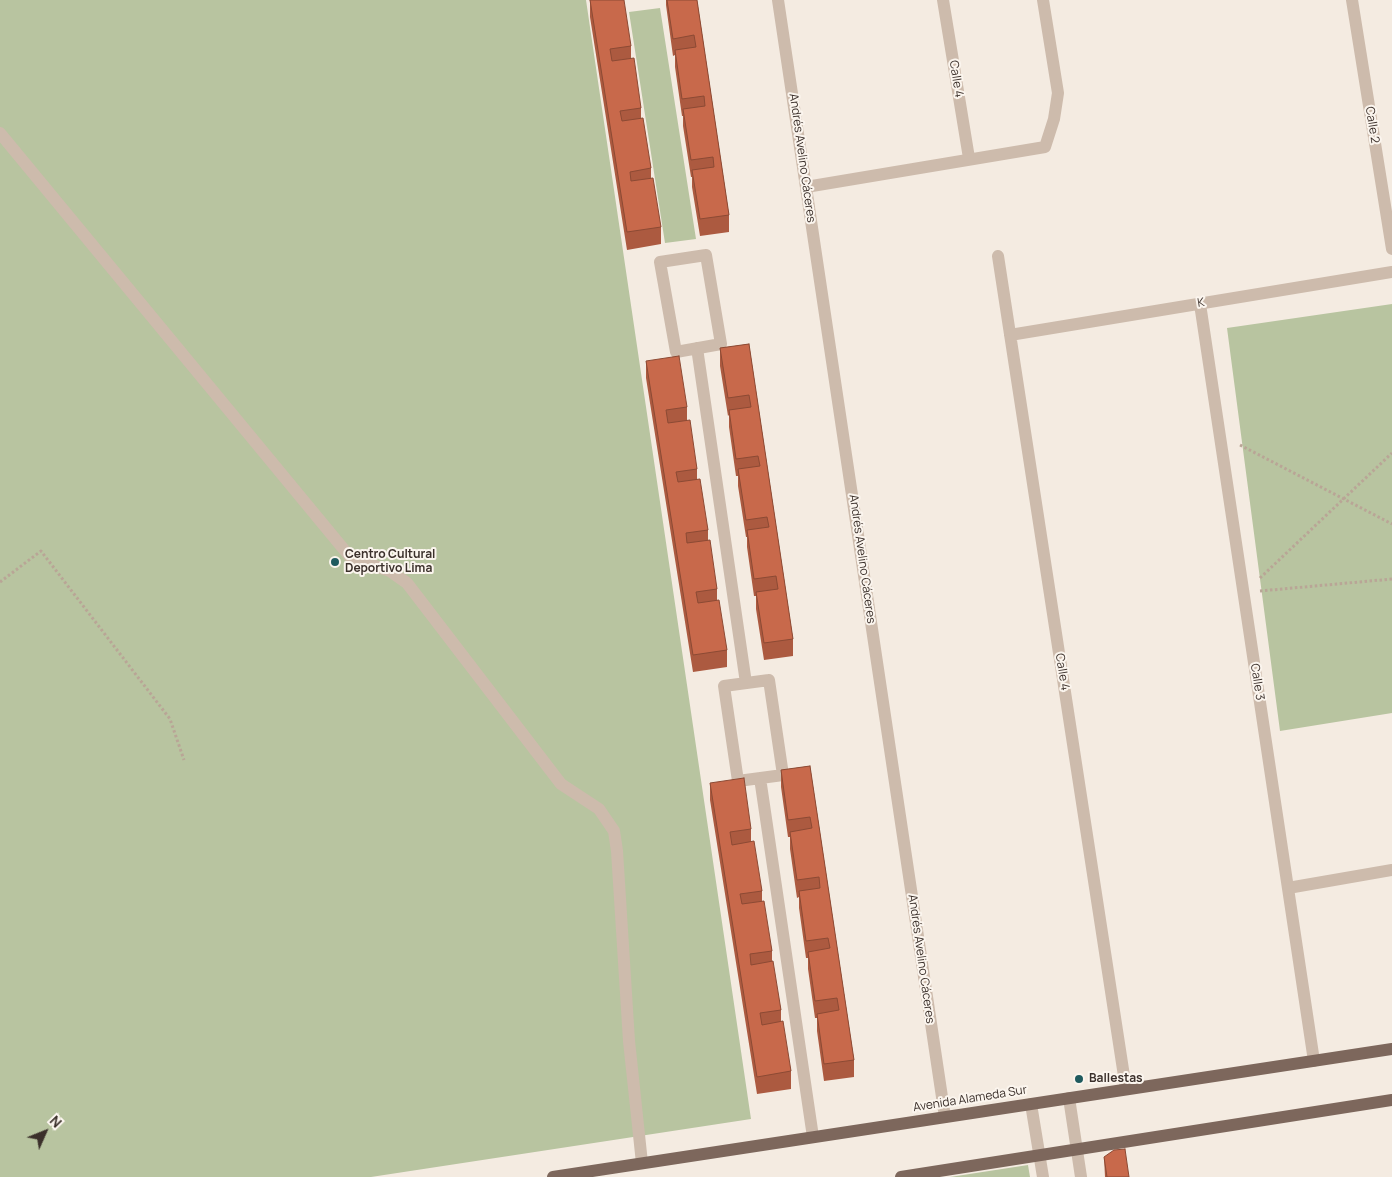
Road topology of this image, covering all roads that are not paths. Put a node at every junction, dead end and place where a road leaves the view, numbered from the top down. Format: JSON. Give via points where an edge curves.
{"nodes":[{"id":1,"x":778,"y":0,"type":"edge"},
{"id":2,"x":943,"y":0,"type":"edge"},
{"id":3,"x":1043,"y":0,"type":"edge"},
{"id":4,"x":1352,"y":0,"type":"edge"},
{"id":5,"x":0,"y":133,"type":"edge"},
{"id":6,"x":970,"y":158,"type":"junction"},
{"id":7,"x":806,"y":186,"type":"junction"},
{"id":8,"x":1392,"y":249,"type":"edge"},
{"id":9,"x":998,"y":256,"type":"dead end"},
{"id":10,"x":1392,"y":272,"type":"edge"},
{"id":11,"x":1200,"y":304,"type":"junction"},
{"id":12,"x":1010,"y":335,"type":"junction"},
{"id":13,"x":697,"y":348,"type":"junction"},
{"id":14,"x":746,"y":683,"type":"junction"},
{"id":15,"x":760,"y":778,"type":"junction"},
{"id":16,"x":1392,"y":870,"type":"edge"},
{"id":17,"x":1288,"y":888,"type":"junction"},
{"id":18,"x":1392,"y":1049,"type":"edge"},
{"id":19,"x":1314,"y":1061,"type":"junction"},
{"id":20,"x":1126,"y":1089,"type":"junction"},
{"id":21,"x":1069,"y":1098,"type":"junction"},
{"id":22,"x":1392,"y":1100,"type":"edge"},
{"id":23,"x":1031,"y":1104,"type":"junction"},
{"id":24,"x":945,"y":1117,"type":"junction"},
{"id":25,"x":813,"y":1137,"type":"junction"},
{"id":26,"x":1077,"y":1148,"type":"junction"},
{"id":27,"x":1039,"y":1155,"type":"junction"},
{"id":28,"x":642,"y":1164,"type":"junction"},
{"id":29,"x":553,"y":1177,"type":"edge"},
{"id":30,"x":900,"y":1177,"type":"edge"},
{"id":31,"x":1043,"y":1177,"type":"edge"},
{"id":32,"x":1081,"y":1177,"type":"edge"}],
"edges":[{"from":1,"to":7,"type":"street","name":"Andrés Avelino Cáceres"},
{"from":2,"to":6,"type":"street","name":"Calle 4"},
{"from":3,"to":6,"type":"street","via":[[1058,93],[1045,147]]},
{"from":4,"to":8,"type":"street","name":"Calle 2"},
{"from":5,"to":28,"type":"street","via":[[351,558],[390,571],[407,583],[561,784],[599,809],[614,831],[629,1041]]},
{"from":6,"to":7,"type":"street"},
{"from":7,"to":24,"type":"street","name":"Andrés Avelino Cáceres"},
{"from":9,"to":12,"type":"street","name":"Calle 4"},
{"from":10,"to":11,"type":"street","name":"K"},
{"from":11,"to":12,"type":"street","name":"K"},
{"from":11,"to":17,"type":"street","name":"Calle 3"},
{"from":12,"to":20,"type":"street","name":"Calle 4"},
{"from":13,"to":13,"type":"street","via":[[721,344],[706,255],[660,262],[676,352]]},
{"from":13,"to":14,"type":"street"},
{"from":14,"to":15,"type":"street","via":[[724,686],[738,781]]},
{"from":14,"to":15,"type":"street","via":[[769,680],[783,775]]},
{"from":15,"to":25,"type":"street"},
{"from":16,"to":17,"type":"street"},
{"from":17,"to":19,"type":"street","name":"Calle 3"},
{"from":18,"to":19,"type":"main road","name":"Avenida Alameda Sur"},
{"from":19,"to":20,"type":"main road","name":"Avenida Alameda Sur"},
{"from":20,"to":21,"type":"main road","name":"Avenida Alameda Sur"},
{"from":21,"to":23,"type":"main road","name":"Avenida Alameda Sur"},
{"from":21,"to":26,"type":"street"},
{"from":22,"to":26,"type":"main road"},
{"from":23,"to":24,"type":"main road","name":"Avenida Alameda Sur"},
{"from":23,"to":27,"type":"street"},
{"from":24,"to":25,"type":"main road","name":"Avenida Alameda Sur"},
{"from":25,"to":28,"type":"main road","name":"Avenida Alameda Sur"},
{"from":26,"to":27,"type":"main road"},
{"from":26,"to":32,"type":"street"},
{"from":27,"to":30,"type":"main road"},
{"from":27,"to":31,"type":"street"},
{"from":28,"to":29,"type":"main road","name":"Avenida Alameda Sur"}]}
